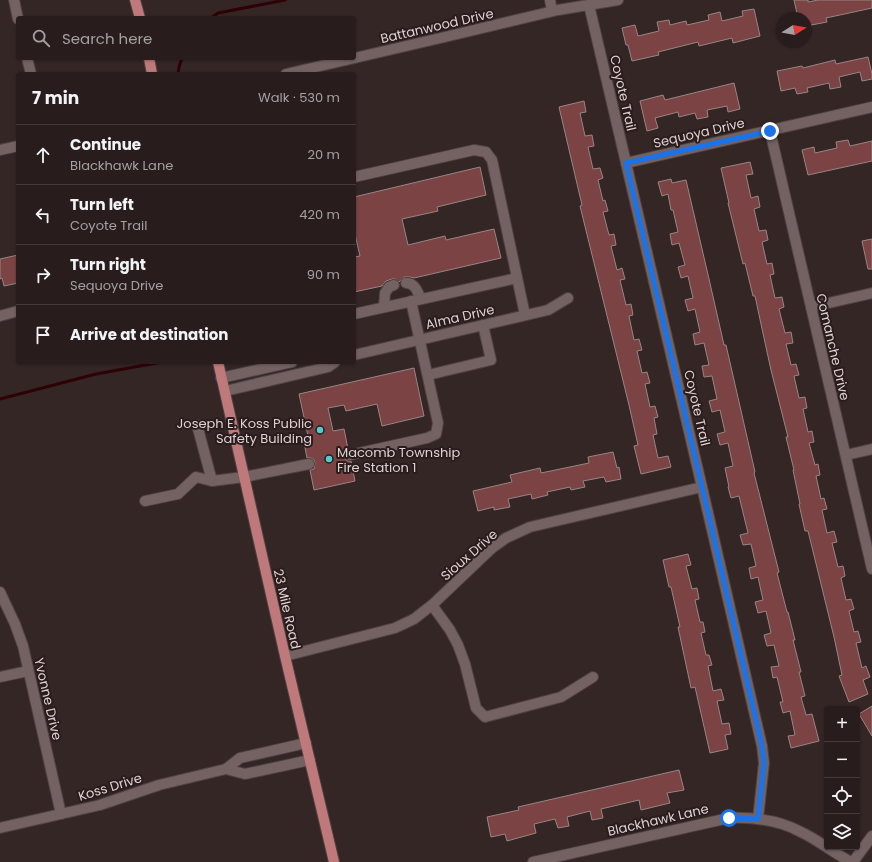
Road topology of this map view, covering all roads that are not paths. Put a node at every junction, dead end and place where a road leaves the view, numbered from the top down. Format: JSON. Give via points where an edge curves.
{"nodes":[{"id":1,"x":14,"y":0,"type":"edge"},
{"id":2,"x":136,"y":0,"type":"edge"},
{"id":3,"x":550,"y":0,"type":"edge"},
{"id":4,"x":618,"y":0,"type":"edge"},
{"id":5,"x":589,"y":5,"type":"junction"},
{"id":6,"x":552,"y":11,"type":"junction"},
{"id":7,"x":17,"y":16,"type":"edge"},
{"id":8,"x":140,"y":16,"type":"edge"},
{"id":9,"x":356,"y":58,"type":"edge"},
{"id":10,"x":28,"y":60,"type":"edge"},
{"id":11,"x":149,"y":60,"type":"edge"},
{"id":12,"x":347,"y":60,"type":"edge"},
{"id":13,"x":30,"y":72,"type":"edge"},
{"id":14,"x":152,"y":72,"type":"edge"},
{"id":15,"x":296,"y":72,"type":"edge"},
{"id":16,"x":872,"y":107,"type":"edge"},
{"id":17,"x":770,"y":131,"type":"junction"},
{"id":18,"x":16,"y":146,"type":"edge"},
{"id":19,"x":0,"y":150,"type":"edge"},
{"id":20,"x":626,"y":163,"type":"junction"},
{"id":21,"x":356,"y":177,"type":"edge"},
{"id":22,"x":517,"y":278,"type":"junction"},
{"id":23,"x":406,"y":283,"type":"dead end"},
{"id":24,"x":394,"y":285,"type":"dead end"},
{"id":25,"x":872,"y":293,"type":"edge"},
{"id":26,"x":568,"y":298,"type":"dead end"},
{"id":27,"x":416,"y":300,"type":"junction"},
{"id":28,"x":384,"y":307,"type":"junction"},
{"id":29,"x":811,"y":307,"type":"junction"},
{"id":30,"x":16,"y":312,"type":"edge"},
{"id":31,"x":356,"y":314,"type":"edge"},
{"id":32,"x":526,"y":315,"type":"junction"},
{"id":33,"x":0,"y":316,"type":"edge"},
{"id":34,"x":483,"y":325,"type":"junction"},
{"id":35,"x":419,"y":340,"type":"junction"},
{"id":36,"x":356,"y":354,"type":"edge"},
{"id":37,"x":218,"y":364,"type":"edge"},
{"id":38,"x":332,"y":364,"type":"edge"},
{"id":39,"x":272,"y":365,"type":"edge"},
{"id":40,"x":428,"y":375,"type":"junction"},
{"id":41,"x":221,"y":378,"type":"junction"},
{"id":42,"x":279,"y":378,"type":"junction"},
{"id":43,"x":225,"y":391,"type":"junction"},
{"id":44,"x":197,"y":425,"type":"dead end"},
{"id":45,"x":872,"y":449,"type":"edge"},
{"id":46,"x":350,"y":455,"type":"dead end"},
{"id":47,"x":846,"y":455,"type":"junction"},
{"id":48,"x":308,"y":464,"type":"dead end"},
{"id":49,"x":244,"y":477,"type":"junction"},
{"id":50,"x":212,"y":481,"type":"junction"},
{"id":51,"x":702,"y":487,"type":"junction"},
{"id":52,"x":145,"y":501,"type":"dead end"},
{"id":53,"x":872,"y":569,"type":"edge"},
{"id":54,"x":0,"y":592,"type":"edge"},
{"id":55,"x":432,"y":605,"type":"junction"},
{"id":56,"x":285,"y":656,"type":"junction"},
{"id":57,"x":28,"y":671,"type":"junction"},
{"id":58,"x":0,"y":677,"type":"edge"},
{"id":59,"x":593,"y":677,"type":"dead end"},
{"id":60,"x":306,"y":742,"type":"junction"},
{"id":61,"x":310,"y":760,"type":"junction"},
{"id":62,"x":226,"y":769,"type":"junction"},
{"id":63,"x":61,"y":814,"type":"junction"},
{"id":64,"x":758,"y":819,"type":"junction"},
{"id":65,"x":0,"y":828,"type":"edge"},
{"id":66,"x":872,"y":836,"type":"edge"},
{"id":67,"x":334,"y":862,"type":"edge"},
{"id":68,"x":534,"y":862,"type":"edge"},
{"id":69,"x":852,"y":862,"type":"edge"}],
"edges":[{"from":1,"to":7,"type":"street"},
{"from":2,"to":8,"type":"main road"},
{"from":3,"to":6,"type":"street"},
{"from":4,"to":5,"type":"street","name":"Battanwood Drive"},
{"from":5,"to":6,"type":"street","name":"Battanwood Drive"},
{"from":5,"to":20,"type":"street","name":"Coyote Trail"},
{"from":6,"to":9,"type":"street","name":"Battanwood Drive"},
{"from":10,"to":13,"type":"street"},
{"from":11,"to":14,"type":"main road"},
{"from":12,"to":15,"type":"street","name":"Battanwood Drive"},
{"from":16,"to":17,"type":"street","name":"Sequoya Drive"},
{"from":17,"to":20,"type":"street","name":"Sequoya Drive"},
{"from":17,"to":29,"type":"street","name":"Comanche Drive"},
{"from":18,"to":19,"type":"street"},
{"from":20,"to":51,"type":"street","name":"Coyote Trail"},
{"from":21,"to":22,"type":"street","via":[[474,150],[486,152],[492,160]]},
{"from":22,"to":27,"type":"street"},
{"from":22,"to":32,"type":"street"},
{"from":23,"to":27,"type":"street","via":[[416,288]]},
{"from":24,"to":28,"type":"street","via":[[385,293]]},
{"from":25,"to":29,"type":"street"},
{"from":26,"to":32,"type":"street","name":"Alma Drive","via":[[548,310]]},
{"from":27,"to":28,"type":"street"},
{"from":27,"to":35,"type":"street"},
{"from":28,"to":31,"type":"street"},
{"from":29,"to":47,"type":"street","name":"Comanche Drive"},
{"from":30,"to":33,"type":"street"},
{"from":32,"to":34,"type":"street","name":"Alma Drive"},
{"from":34,"to":35,"type":"street","name":"Alma Drive"},
{"from":34,"to":40,"type":"street","via":[[491,360]]},
{"from":35,"to":36,"type":"street","name":"Alma Drive"},
{"from":35,"to":40,"type":"street"},
{"from":37,"to":41,"type":"main road","name":"23 Mile Road"},
{"from":38,"to":42,"type":"street"},
{"from":39,"to":41,"type":"street"},
{"from":39,"to":42,"type":"street"},
{"from":40,"to":46,"type":"street","via":[[438,423],[436,434]]},
{"from":41,"to":43,"type":"main road","name":"23 Mile Road"},
{"from":42,"to":43,"type":"street"},
{"from":43,"to":49,"type":"main road","name":"23 Mile Road"},
{"from":44,"to":50,"type":"street"},
{"from":45,"to":47,"type":"street"},
{"from":47,"to":53,"type":"street","name":"Comanche Drive"},
{"from":48,"to":49,"type":"street"},
{"from":49,"to":50,"type":"street"},
{"from":49,"to":56,"type":"main road","name":"23 Mile Road"},
{"from":50,"to":52,"type":"street","via":[[196,477],[178,494]]},
{"from":51,"to":55,"type":"street","name":"Sioux Drive","via":[[530,527],[492,548]]},
{"from":51,"to":64,"type":"street","name":"Coyote Trail","via":[[762,746],[764,763]]},
{"from":54,"to":57,"type":"street","name":"Yvonne Drive","via":[[20,635]]},
{"from":55,"to":56,"type":"street","name":"Sioux Drive","via":[[414,619],[395,628]]},
{"from":55,"to":59,"type":"street","via":[[458,645],[476,708],[485,717],[561,697]]},
{"from":56,"to":60,"type":"main road","name":"23 Mile Road"},
{"from":57,"to":58,"type":"street"},
{"from":57,"to":63,"type":"street","name":"Yvonne Drive"},
{"from":60,"to":61,"type":"main road","name":"23 Mile Road"},
{"from":60,"to":62,"type":"street","name":"Koss Drive","via":[[240,758]]},
{"from":61,"to":62,"type":"street","name":"Koss Drive","via":[[245,774]]},
{"from":61,"to":67,"type":"main road","name":"23 Mile Road"},
{"from":62,"to":63,"type":"street","name":"Koss Drive","via":[[159,785],[100,805]]},
{"from":63,"to":65,"type":"street","name":"Koss Drive"},
{"from":64,"to":68,"type":"street","name":"Blackhawk Lane","via":[[729,818]]},
{"from":64,"to":69,"type":"street","name":"Blackhawk Lane","via":[[789,826]]},
{"from":66,"to":69,"type":"street"}]}
